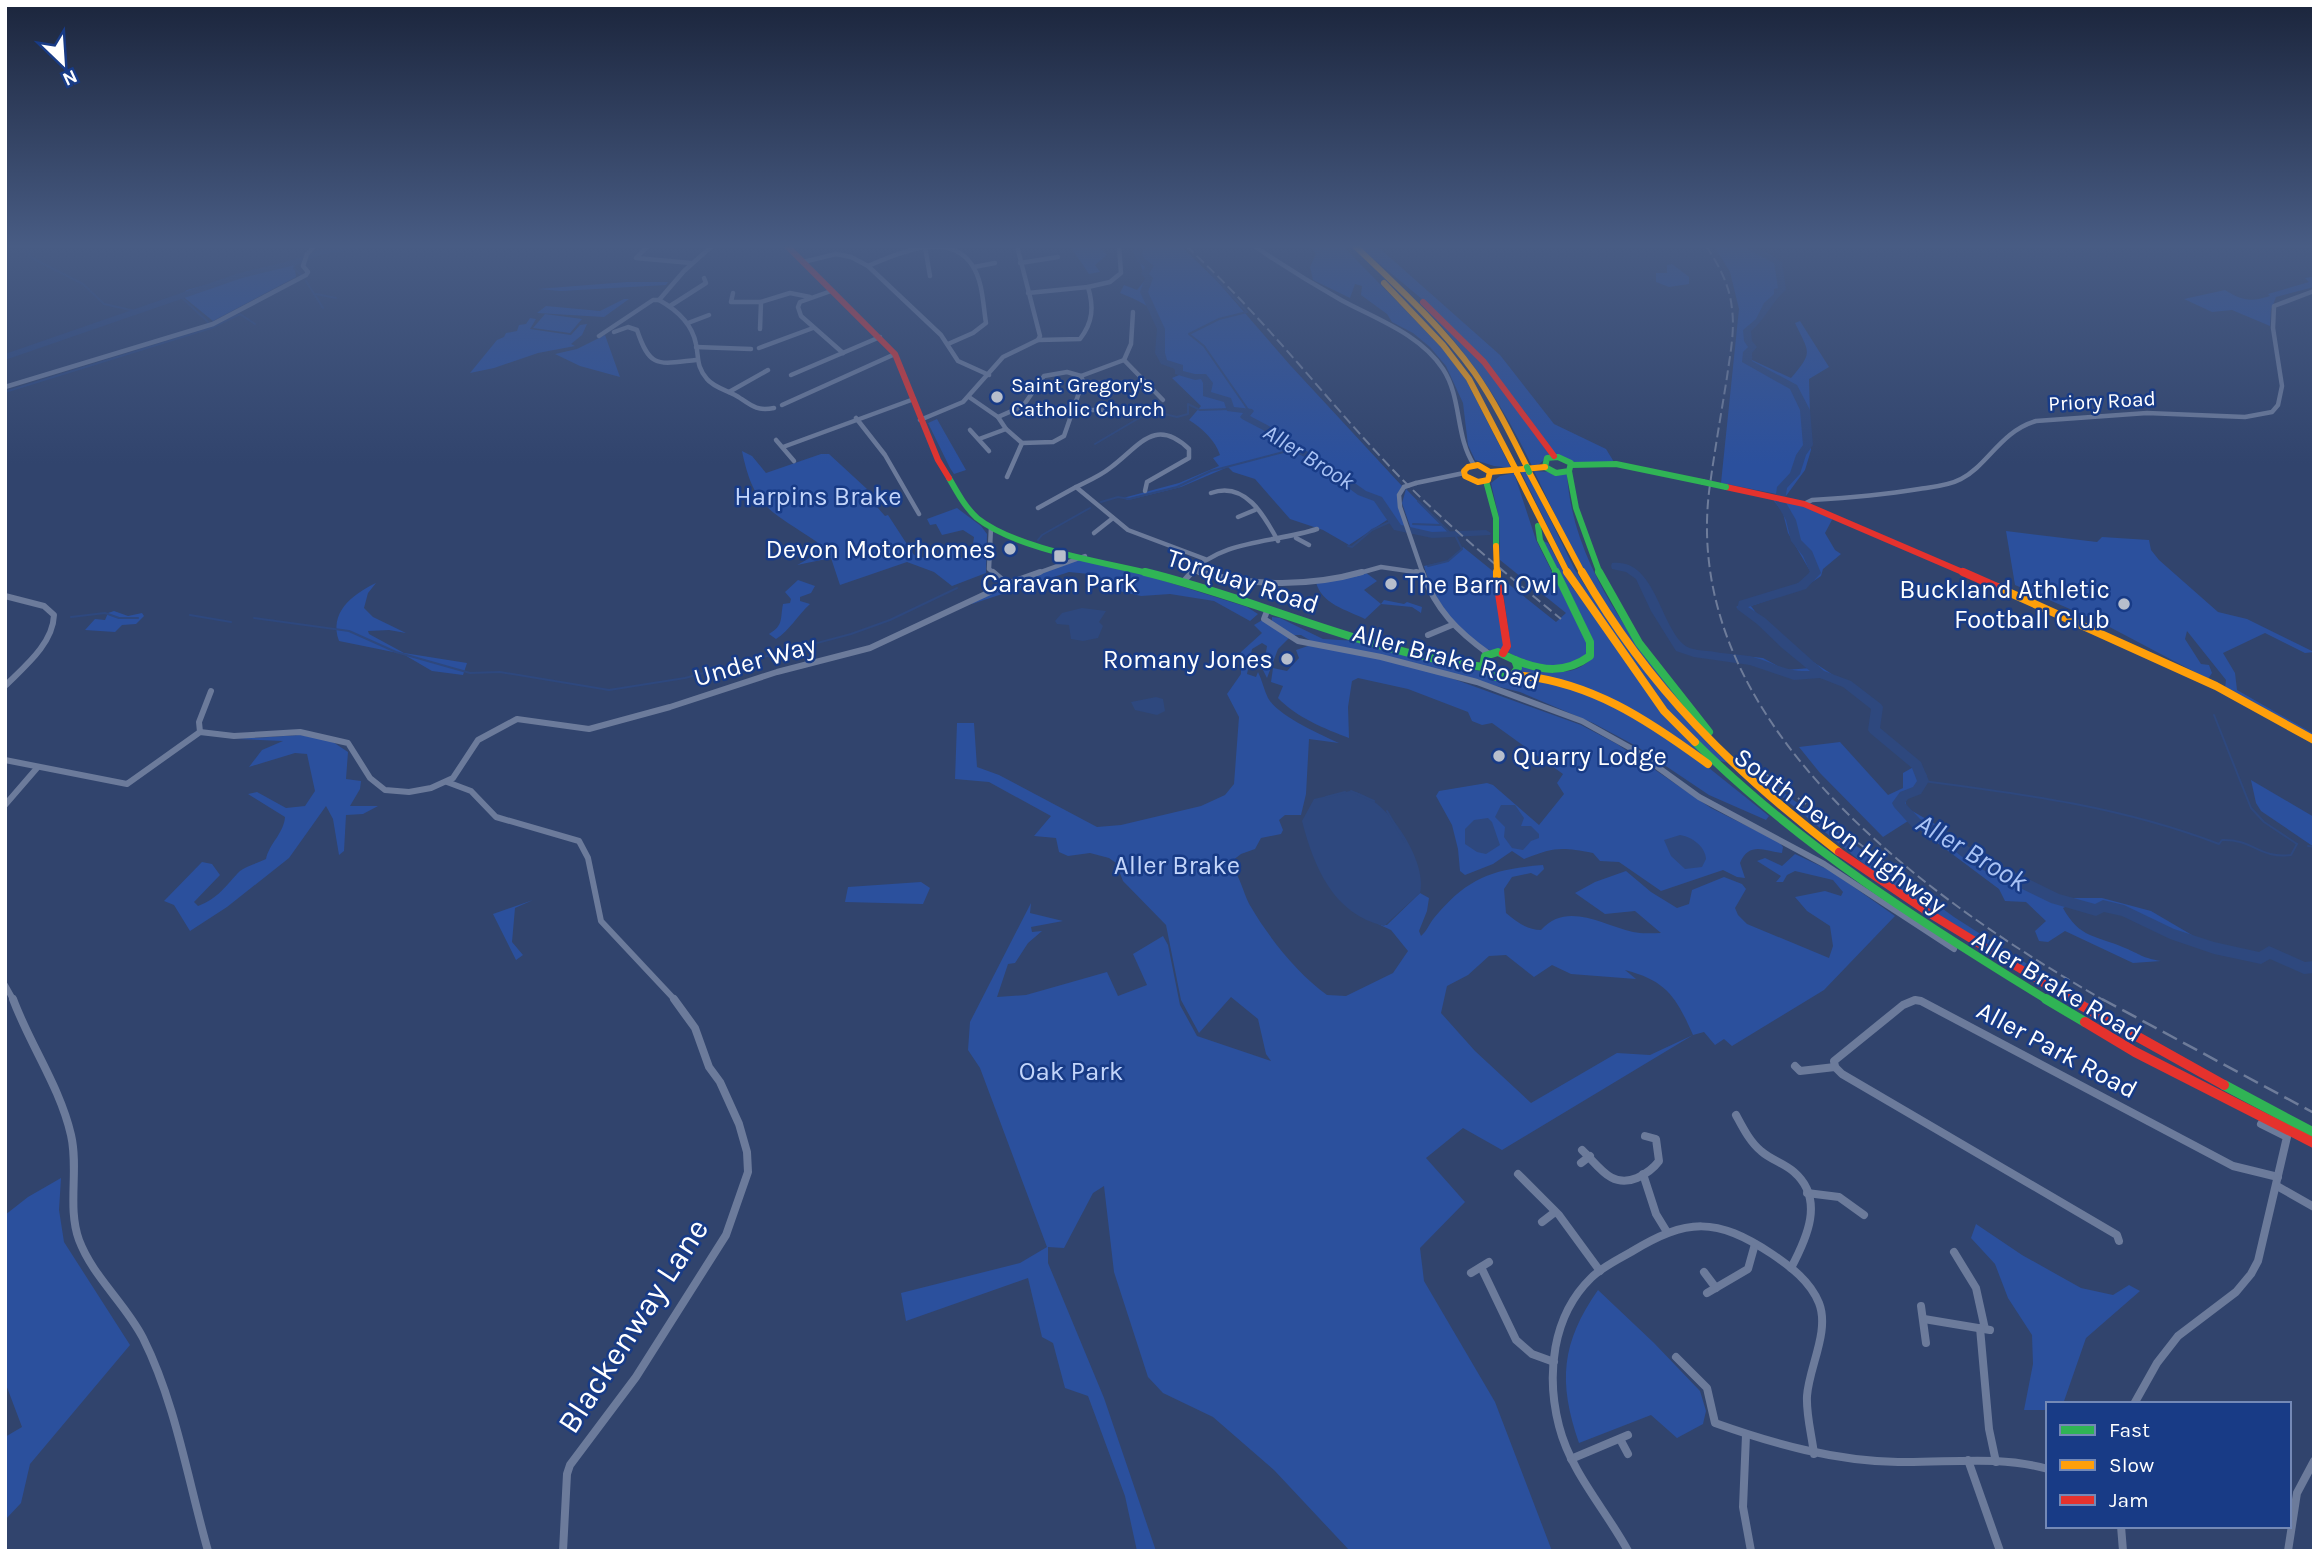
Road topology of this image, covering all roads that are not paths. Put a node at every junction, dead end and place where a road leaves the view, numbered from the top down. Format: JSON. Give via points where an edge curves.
{"nodes":[{"id":1,"x":223,"y":319,"type":"edge"},
{"id":2,"x":626,"y":319,"type":"edge"},
{"id":3,"x":683,"y":319,"type":"edge"},
{"id":4,"x":700,"y":319,"type":"edge"},
{"id":5,"x":760,"y":319,"type":"edge"},
{"id":6,"x":804,"y":319,"type":"edge"},
{"id":7,"x":860,"y":319,"type":"edge"},
{"id":8,"x":923,"y":319,"type":"edge"},
{"id":9,"x":985,"y":319,"type":"edge"},
{"id":10,"x":1035,"y":319,"type":"edge"},
{"id":11,"x":1092,"y":319,"type":"edge"},
{"id":12,"x":1133,"y":319,"type":"edge"},
{"id":13,"x":1377,"y":319,"type":"edge"},
{"id":14,"x":1420,"y":319,"type":"edge"},
{"id":15,"x":1429,"y":319,"type":"edge"},
{"id":16,"x":1441,"y":319,"type":"edge"},
{"id":17,"x":2273,"y":319,"type":"edge"},
{"id":18,"x":688,"y":323,"type":"junction"},
{"id":19,"x":813,"y":328,"type":"junction"},
{"id":20,"x":760,"y":329,"type":"dead end"},
{"id":21,"x":614,"y":332,"type":"dead end"},
{"id":22,"x":600,"y":336,"type":"dead end"},
{"id":23,"x":880,"y":337,"type":"junction"},
{"id":24,"x":1038,"y":340,"type":"junction"},
{"id":25,"x":948,"y":344,"type":"junction"},
{"id":26,"x":696,"y":347,"type":"junction"},
{"id":27,"x":751,"y":348,"type":"dead end"},
{"id":28,"x":759,"y":348,"type":"dead end"},
{"id":29,"x":843,"y":353,"type":"junction"},
{"id":30,"x":895,"y":354,"type":"junction"},
{"id":31,"x":696,"y":360,"type":"junction"},
{"id":32,"x":1124,"y":360,"type":"junction"},
{"id":33,"x":768,"y":370,"type":"dead end"},
{"id":34,"x":791,"y":375,"type":"dead end"},
{"id":35,"x":989,"y":375,"type":"junction"},
{"id":36,"x":1081,"y":376,"type":"junction"},
{"id":37,"x":5,"y":387,"type":"edge"},
{"id":38,"x":729,"y":392,"type":"junction"},
{"id":39,"x":969,"y":397,"type":"junction"},
{"id":40,"x":914,"y":399,"type":"junction"},
{"id":41,"x":1163,"y":400,"type":"dead end"},
{"id":42,"x":782,"y":405,"type":"dead end"},
{"id":43,"x":774,"y":408,"type":"dead end"},
{"id":44,"x":1074,"y":410,"type":"junction"},
{"id":45,"x":1111,"y":410,"type":"dead end"},
{"id":46,"x":998,"y":417,"type":"junction"},
{"id":47,"x":856,"y":418,"type":"junction"},
{"id":48,"x":920,"y":419,"type":"junction"},
{"id":49,"x":1006,"y":429,"type":"junction"},
{"id":50,"x":970,"y":430,"type":"dead end"},
{"id":51,"x":979,"y":439,"type":"junction"},
{"id":52,"x":776,"y":440,"type":"dead end"},
{"id":53,"x":1022,"y":443,"type":"junction"},
{"id":54,"x":783,"y":447,"type":"junction"},
{"id":55,"x":989,"y":451,"type":"dead end"},
{"id":56,"x":1554,"y":456,"type":"junction"},
{"id":57,"x":794,"y":461,"type":"dead end"},
{"id":58,"x":1474,"y":466,"type":"junction"},
{"id":59,"x":1545,"y":467,"type":"junction"},
{"id":60,"x":1570,"y":468,"type":"junction"},
{"id":61,"x":1490,"y":472,"type":"junction"},
{"id":62,"x":1464,"y":473,"type":"junction"},
{"id":63,"x":1007,"y":477,"type":"dead end"},
{"id":64,"x":1486,"y":481,"type":"junction"},
{"id":65,"x":1076,"y":487,"type":"junction"},
{"id":66,"x":1145,"y":491,"type":"dead end"},
{"id":67,"x":1211,"y":493,"type":"dead end"},
{"id":68,"x":1804,"y":504,"type":"junction"},
{"id":69,"x":1038,"y":508,"type":"dead end"},
{"id":70,"x":1255,"y":510,"type":"junction"},
{"id":71,"x":919,"y":514,"type":"dead end"},
{"id":72,"x":1536,"y":514,"type":"junction"},
{"id":73,"x":1238,"y":517,"type":"dead end"},
{"id":74,"x":1113,"y":518,"type":"junction"},
{"id":75,"x":991,"y":527,"type":"junction"},
{"id":76,"x":1317,"y":529,"type":"dead end"},
{"id":77,"x":1094,"y":533,"type":"dead end"},
{"id":78,"x":1296,"y":538,"type":"junction"},
{"id":79,"x":1278,"y":541,"type":"junction"},
{"id":80,"x":1309,"y":545,"type":"dead end"},
{"id":81,"x":1085,"y":556,"type":"junction"},
{"id":82,"x":1205,"y":559,"type":"junction"},
{"id":83,"x":1191,"y":570,"type":"junction"},
{"id":84,"x":1422,"y":573,"type":"junction"},
{"id":85,"x":1183,"y":582,"type":"junction"},
{"id":86,"x":1007,"y":584,"type":"junction"},
{"id":87,"x":5,"y":596,"type":"edge"},
{"id":88,"x":1267,"y":611,"type":"junction"},
{"id":89,"x":1452,"y":625,"type":"junction"},
{"id":90,"x":1428,"y":635,"type":"dead end"},
{"id":91,"x":1503,"y":653,"type":"junction"},
{"id":92,"x":1489,"y":654,"type":"junction"},
{"id":93,"x":1515,"y":660,"type":"junction"},
{"id":94,"x":1483,"y":667,"type":"junction"},
{"id":95,"x":1513,"y":675,"type":"junction"},
{"id":96,"x":5,"y":686,"type":"edge"},
{"id":97,"x":211,"y":691,"type":"dead end"},
{"id":98,"x":200,"y":732,"type":"junction"},
{"id":99,"x":2314,"y":740,"type":"edge"},
{"id":100,"x":5,"y":761,"type":"edge"},
{"id":101,"x":37,"y":768,"type":"junction"},
{"id":102,"x":447,"y":782,"type":"junction"},
{"id":103,"x":1768,"y":794,"type":"junction"},
{"id":104,"x":5,"y":804,"type":"edge"},
{"id":105,"x":1791,"y":827,"type":"junction"},
{"id":106,"x":5,"y":985,"type":"edge"},
{"id":107,"x":1835,"y":1067,"type":"junction"},
{"id":108,"x":1797,"y":1071,"type":"dead end"},
{"id":109,"x":1736,"y":1115,"type":"dead end"},
{"id":110,"x":1663,"y":1132,"type":"dead end"},
{"id":111,"x":2314,"y":1133,"type":"edge"},
{"id":112,"x":1645,"y":1136,"type":"dead end"},
{"id":113,"x":1656,"y":1139,"type":"junction"},
{"id":114,"x":2314,"y":1143,"type":"edge"},
{"id":115,"x":1582,"y":1150,"type":"dead end"},
{"id":116,"x":1590,"y":1156,"type":"junction"},
{"id":117,"x":1581,"y":1163,"type":"dead end"},
{"id":118,"x":1518,"y":1174,"type":"dead end"},
{"id":119,"x":1643,"y":1174,"type":"junction"},
{"id":120,"x":2277,"y":1182,"type":"junction"},
{"id":121,"x":1807,"y":1193,"type":"junction"},
{"id":122,"x":2314,"y":1207,"type":"edge"},
{"id":123,"x":1861,"y":1209,"type":"dead end"},
{"id":124,"x":1555,"y":1212,"type":"junction"},
{"id":125,"x":1542,"y":1222,"type":"dead end"},
{"id":126,"x":1667,"y":1232,"type":"junction"},
{"id":127,"x":2120,"y":1236,"type":"dead end"},
{"id":128,"x":1755,"y":1244,"type":"junction"},
{"id":129,"x":1954,"y":1252,"type":"dead end"},
{"id":130,"x":1791,"y":1268,"type":"junction"},
{"id":131,"x":1600,"y":1270,"type":"junction"},
{"id":132,"x":1704,"y":1272,"type":"dead end"},
{"id":133,"x":1471,"y":1273,"type":"dead end"},
{"id":134,"x":1716,"y":1288,"type":"junction"},
{"id":135,"x":1707,"y":1293,"type":"dead end"},
{"id":136,"x":1922,"y":1306,"type":"dead end"},
{"id":137,"x":1924,"y":1318,"type":"junction"},
{"id":138,"x":1985,"y":1329,"type":"junction"},
{"id":139,"x":1926,"y":1343,"type":"dead end"},
{"id":140,"x":1676,"y":1357,"type":"dead end"},
{"id":141,"x":1554,"y":1362,"type":"junction"},
{"id":142,"x":2135,"y":1402,"type":"edge"},
{"id":143,"x":1746,"y":1435,"type":"junction"},
{"id":144,"x":1628,"y":1454,"type":"dead end"},
{"id":145,"x":1814,"y":1454,"type":"junction"},
{"id":146,"x":1571,"y":1459,"type":"junction"},
{"id":147,"x":1968,"y":1460,"type":"junction"},
{"id":148,"x":2314,"y":1461,"type":"edge"},
{"id":149,"x":1996,"y":1462,"type":"junction"},
{"id":150,"x":2046,"y":1468,"type":"edge"},
{"id":151,"x":2291,"y":1510,"type":"edge"},
{"id":152,"x":2120,"y":1528,"type":"edge"},
{"id":153,"x":2289,"y":1528,"type":"edge"},
{"id":154,"x":208,"y":1551,"type":"edge"},
{"id":155,"x":563,"y":1551,"type":"edge"},
{"id":156,"x":1628,"y":1551,"type":"edge"},
{"id":157,"x":1751,"y":1551,"type":"edge"},
{"id":158,"x":2000,"y":1551,"type":"edge"},
{"id":159,"x":2123,"y":1551,"type":"edge"},
{"id":160,"x":2288,"y":1551,"type":"edge"}],
"edges":[{"from":1,"to":37,"type":"street"},
{"from":2,"to":22,"type":"street"},
{"from":3,"to":18,"type":"street"},
{"from":4,"to":18,"type":"street"},
{"from":5,"to":20,"type":"street"},
{"from":6,"to":19,"type":"street"},
{"from":7,"to":23,"type":"main road"},
{"from":8,"to":25,"type":"street"},
{"from":9,"to":25,"type":"street","via":[[986,323],[967,337]]},
{"from":10,"to":24,"type":"street"},
{"from":11,"to":24,"type":"street","via":[[1080,339]]},
{"from":12,"to":32,"type":"street"},
{"from":13,"to":58,"type":"street","via":[[1428,350],[1451,383],[1465,453]]},
{"from":14,"to":72,"type":"main road","name":"South Devon Highway","via":[[1485,407]]},
{"from":15,"to":103,"type":"main road","name":"South Devon Highway","via":[[1466,360],[1497,408],[1578,570],[1631,648],[1686,718]]},
{"from":16,"to":56,"type":"main road","via":[[1484,362]]},
{"from":17,"to":68,"type":"street","name":"Priory Road","via":[[2282,386],[2272,412],[2245,417],[2147,413],[2036,421],[2003,440],[1962,479]]},
{"from":18,"to":26,"type":"street"},
{"from":19,"to":28,"type":"street"},
{"from":19,"to":29,"type":"street"},
{"from":21,"to":31,"type":"street","via":[[628,327],[637,330],[645,354],[652,360]]},
{"from":23,"to":29,"type":"street"},
{"from":23,"to":30,"type":"main road"},
{"from":24,"to":35,"type":"street","via":[[1010,351]]},
{"from":25,"to":35,"type":"street","via":[[958,361]]},
{"from":26,"to":27,"type":"street"},
{"from":26,"to":31,"type":"street"},
{"from":29,"to":34,"type":"street"},
{"from":30,"to":40,"type":"main road"},
{"from":30,"to":42,"type":"street"},
{"from":31,"to":38,"type":"street","via":[[708,381]]},
{"from":32,"to":36,"type":"street"},
{"from":32,"to":41,"type":"street"},
{"from":33,"to":38,"type":"street"},
{"from":35,"to":39,"type":"street"},
{"from":36,"to":44,"type":"street"},
{"from":36,"to":46,"type":"street","via":[[1067,372],[1044,376],[1023,406]]},
{"from":38,"to":43,"type":"street","via":[[753,408]]},
{"from":39,"to":46,"type":"street"},
{"from":39,"to":48,"type":"street"},
{"from":40,"to":47,"type":"street"},
{"from":40,"to":48,"type":"main road"},
{"from":44,"to":45,"type":"street"},
{"from":44,"to":53,"type":"street","via":[[1062,439]]},
{"from":46,"to":49,"type":"street"},
{"from":47,"to":54,"type":"street"},
{"from":47,"to":71,"type":"street","via":[[885,455]]},
{"from":48,"to":75,"type":"main road","via":[[961,499]]},
{"from":49,"to":51,"type":"street"},
{"from":49,"to":53,"type":"street"},
{"from":50,"to":51,"type":"street"},
{"from":51,"to":55,"type":"street"},
{"from":52,"to":54,"type":"street"},
{"from":53,"to":63,"type":"street"},
{"from":54,"to":57,"type":"street"},
{"from":56,"to":59,"type":"main road","via":[[1545,460]]},
{"from":56,"to":60,"type":"main road","via":[[1566,459]]},
{"from":58,"to":61,"type":"main road"},
{"from":58,"to":62,"type":"main road"},
{"from":59,"to":60,"type":"main road","via":[[1556,473]]},
{"from":59,"to":61,"type":"main road"},
{"from":60,"to":68,"type":"main road","bridge":true,"via":[[1616,464]]},
{"from":60,"to":103,"type":"main road","via":[[1577,523],[1617,610],[1694,716]]},
{"from":61,"to":64,"type":"main road"},
{"from":62,"to":64,"type":"main road","via":[[1472,481]]},
{"from":62,"to":84,"type":"street","bridge":true,"via":[[1404,487],[1399,495]]},
{"from":64,"to":91,"type":"main road","bridge":true,"via":[[1496,518],[1497,581],[1507,646]]},
{"from":65,"to":66,"type":"street","via":[[1106,471],[1151,435],[1179,437],[1189,449],[1189,458],[1147,482]]},
{"from":65,"to":69,"type":"street"},
{"from":65,"to":74,"type":"street"},
{"from":67,"to":70,"type":"street","via":[[1220,488],[1236,489]]},
{"from":68,"to":99,"type":"main road","via":[[2160,659]]},
{"from":70,"to":73,"type":"street"},
{"from":70,"to":79,"type":"street"},
{"from":72,"to":93,"type":"main road","via":[[1540,540],[1590,642],[1590,656],[1580,667],[1546,672]]},
{"from":72,"to":105,"type":"main road","name":"South Devon Highway","via":[[1574,585],[1664,711],[1712,760]]},
{"from":74,"to":77,"type":"street"},
{"from":74,"to":82,"type":"street","via":[[1146,539]]},
{"from":75,"to":81,"type":"main road","name":"Torquay Road","via":[[1034,544]]},
{"from":75,"to":86,"type":"street","via":[[989,569]]},
{"from":76,"to":78,"type":"street"},
{"from":78,"to":79,"type":"street"},
{"from":78,"to":80,"type":"street"},
{"from":79,"to":82,"type":"street","via":[[1230,547]]},
{"from":81,"to":85,"type":"main road","name":"Torquay Road"},
{"from":81,"to":86,"type":"street","name":"Under Way"},
{"from":82,"to":83,"type":"street"},
{"from":83,"to":84,"type":"street","via":[[1221,578],[1302,583],[1381,567]]},
{"from":83,"to":85,"type":"street"},
{"from":84,"to":89,"type":"street","via":[[1437,607]]},
{"from":85,"to":88,"type":"main road","name":"Torquay Road"},
{"from":86,"to":102,"type":"street","name":"Under Way","via":[[870,648],[589,729],[517,719],[478,740]]},
{"from":87,"to":96,"type":"street","via":[[47,607],[55,622],[47,639]]},
{"from":88,"to":94,"type":"main road","name":"Torquay Road","via":[[1369,643]]},
{"from":88,"to":120,"type":"street","name":"Aller Brake Road","via":[[1264,619],[1298,640],[1477,682],[1600,730],[1699,797],[1824,864],[2073,1022],[2287,1137]]},
{"from":89,"to":90,"type":"street"},
{"from":89,"to":92,"type":"street"},
{"from":91,"to":92,"type":"main road"},
{"from":91,"to":93,"type":"main road"},
{"from":92,"to":94,"type":"main road"},
{"from":93,"to":95,"type":"main road","via":[[1518,668]]},
{"from":94,"to":95,"type":"main road","via":[[1496,677]]},
{"from":95,"to":105,"type":"main road","via":[[1526,673],[1554,680],[1637,716],[1681,743]]},
{"from":97,"to":98,"type":"street","via":[[199,722]]},
{"from":98,"to":101,"type":"street","via":[[127,784]]},
{"from":98,"to":102,"type":"street","via":[[215,736],[300,732],[324,736],[348,743],[370,778],[385,790],[409,792]]},
{"from":100,"to":101,"type":"street"},
{"from":101,"to":104,"type":"street"},
{"from":102,"to":155,"type":"street","name":"Blackenway Lane","via":[[471,790],[496,817],[579,841],[588,858],[601,921],[678,1003],[695,1028],[747,1152],[748,1172],[726,1235],[636,1377],[570,1465]]},
{"from":103,"to":111,"type":"main road","name":"South Devon Highway","via":[[1819,837],[1992,954]]},
{"from":105,"to":114,"type":"main road","name":"South Devon Highway","via":[[1965,951],[2064,1011]]},
{"from":106,"to":154,"type":"street","via":[[67,1119],[74,1154],[72,1208],[80,1244],[142,1338],[170,1412]]},
{"from":107,"to":108,"type":"street"},
{"from":107,"to":120,"type":"street","name":"Aller Park Road","via":[[1838,1057],[1903,1005],[1921,1001],[2233,1166]]},
{"from":107,"to":127,"type":"street"},
{"from":109,"to":121,"type":"street","via":[[1758,1149],[1796,1174]]},
{"from":110,"to":113,"type":"street"},
{"from":112,"to":113,"type":"street"},
{"from":113,"to":119,"type":"street","via":[[1661,1157]]},
{"from":115,"to":116,"type":"street"},
{"from":116,"to":117,"type":"street"},
{"from":116,"to":119,"type":"street","via":[[1616,1182]]},
{"from":118,"to":124,"type":"street"},
{"from":119,"to":126,"type":"street"},
{"from":120,"to":122,"type":"street","name":"Aller Park Road"},
{"from":120,"to":142,"type":"street","name":"Aller Brake Road","via":[[2249,1280],[2189,1326],[2162,1354]]},
{"from":121,"to":123,"type":"street","via":[[1839,1197]]},
{"from":121,"to":130,"type":"street","via":[[1812,1215],[1806,1240]]},
{"from":124,"to":125,"type":"street"},
{"from":124,"to":131,"type":"street"},
{"from":126,"to":128,"type":"street","via":[[1693,1226],[1711,1228]]},
{"from":126,"to":131,"type":"street"},
{"from":128,"to":130,"type":"street"},
{"from":128,"to":134,"type":"street","via":[[1748,1269]]},
{"from":129,"to":138,"type":"street","via":[[1971,1274]]},
{"from":130,"to":145,"type":"street","via":[[1811,1287],[1823,1316],[1807,1397]]},
{"from":131,"to":141,"type":"street","via":[[1568,1309],[1559,1329]]},
{"from":132,"to":134,"type":"street"},
{"from":133,"to":141,"type":"street","via":[[1485,1264],[1516,1340],[1532,1354]]},
{"from":134,"to":135,"type":"street"},
{"from":136,"to":137,"type":"street"},
{"from":137,"to":138,"type":"street"},
{"from":137,"to":139,"type":"street"},
{"from":138,"to":149,"type":"street","via":[[1987,1434]]},
{"from":140,"to":143,"type":"street","via":[[1707,1388],[1715,1423]]},
{"from":141,"to":146,"type":"street","via":[[1554,1397]]},
{"from":143,"to":145,"type":"street"},
{"from":143,"to":157,"type":"street","via":[[1740,1498]]},
{"from":144,"to":146,"type":"street","via":[[1624,1437]]},
{"from":145,"to":147,"type":"street","via":[[1897,1462]]},
{"from":146,"to":156,"type":"street"},
{"from":147,"to":149,"type":"street"},
{"from":147,"to":158,"type":"street"},
{"from":148,"to":151,"type":"street","via":[[2301,1477]]},
{"from":149,"to":150,"type":"street"},
{"from":152,"to":159,"type":"street"},
{"from":153,"to":160,"type":"street"}]}
